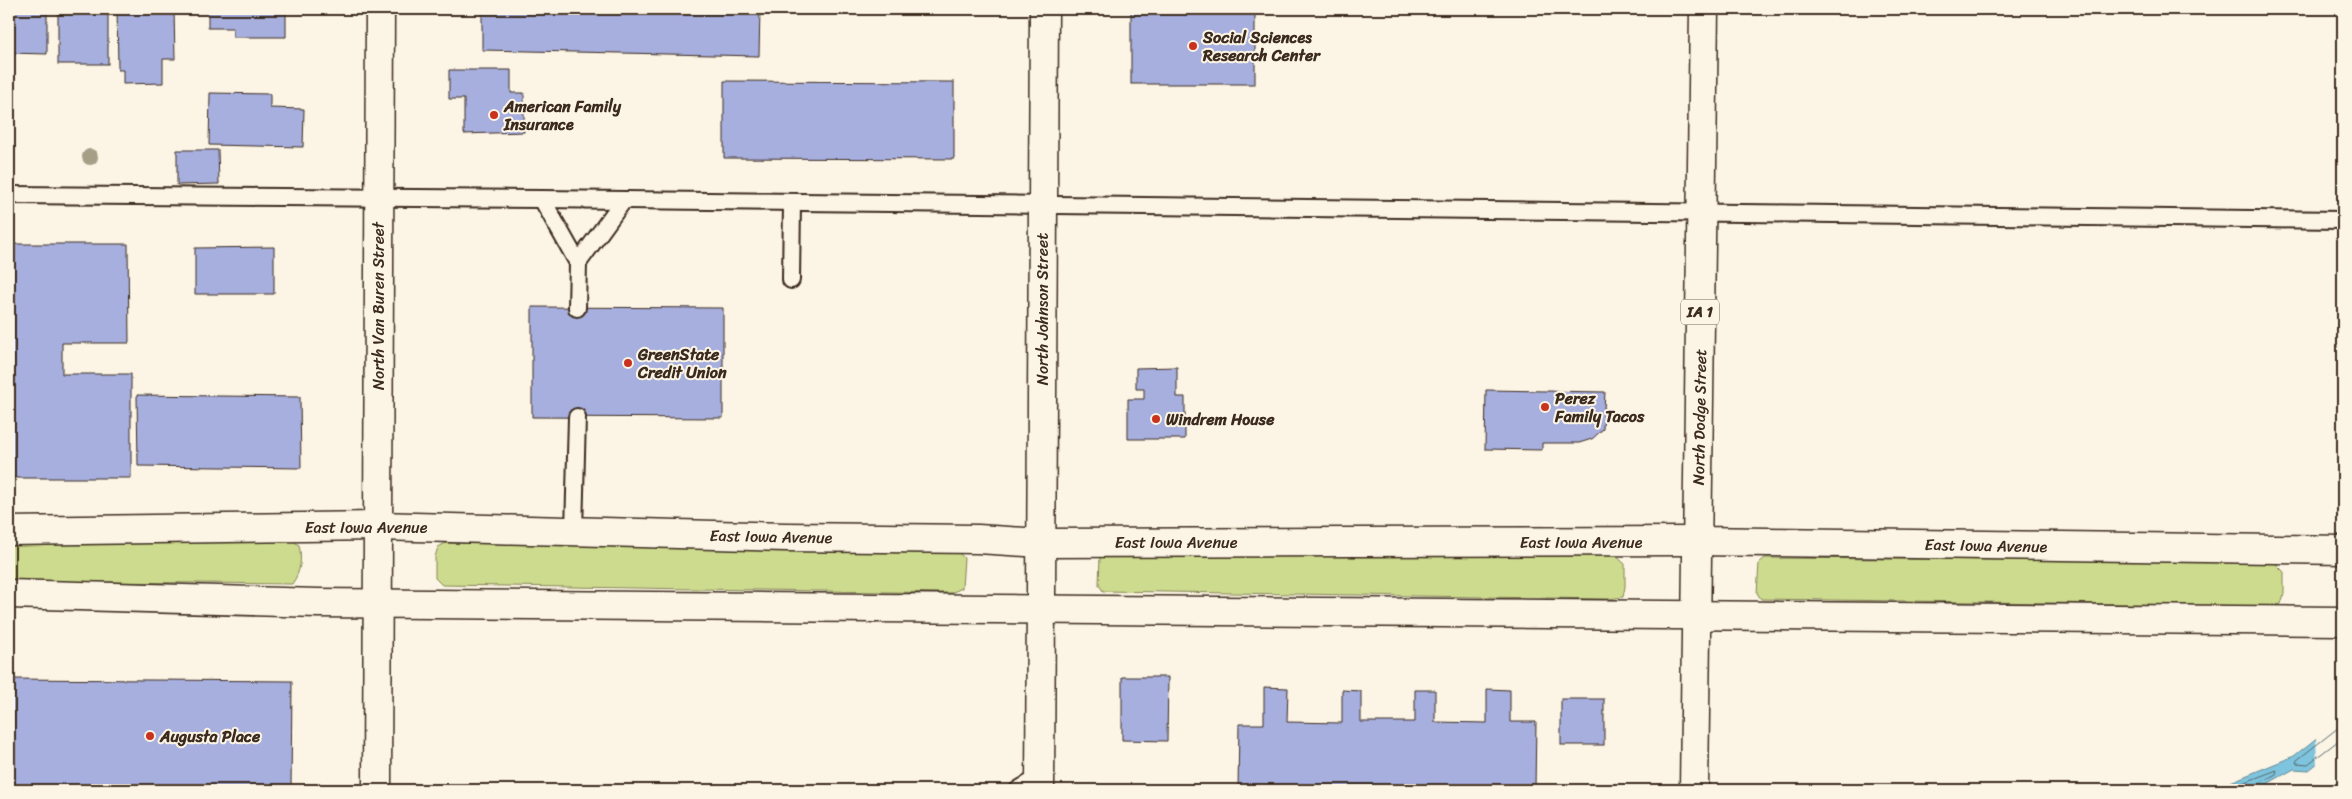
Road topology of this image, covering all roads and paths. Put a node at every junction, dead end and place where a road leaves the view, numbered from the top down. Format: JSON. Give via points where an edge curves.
{"nodes":[{"id":1,"x":380,"y":9,"type":"edge"},
{"id":2,"x":1044,"y":9,"type":"edge"},
{"id":3,"x":1704,"y":9,"type":"edge"},
{"id":4,"x":9,"y":195,"type":"edge"},
{"id":5,"x":379,"y":198,"type":"junction"},
{"id":6,"x":542,"y":199,"type":"junction"},
{"id":7,"x":623,"y":201,"type":"junction"},
{"id":8,"x":792,"y":203,"type":"junction"},
{"id":9,"x":1043,"y":206,"type":"junction"},
{"id":10,"x":1702,"y":213,"type":"junction"},
{"id":11,"x":2343,"y":220,"type":"edge"},
{"id":12,"x":578,"y":271,"type":"junction"},
{"id":13,"x":791,"y":280,"type":"dead end"},
{"id":14,"x":577,"y":308,"type":"dead end"},
{"id":15,"x":577,"y":417,"type":"dead end"},
{"id":16,"x":378,"y":526,"type":"junction"},
{"id":17,"x":9,"y":530,"type":"edge"},
{"id":18,"x":574,"y":531,"type":"junction"},
{"id":19,"x":1698,"y":541,"type":"junction"},
{"id":20,"x":1041,"y":543,"type":"junction"},
{"id":21,"x":2343,"y":550,"type":"edge"},
{"id":22,"x":9,"y":594,"type":"edge"},
{"id":23,"x":377,"y":603,"type":"junction"},
{"id":24,"x":1041,"y":609,"type":"junction"},
{"id":25,"x":1697,"y":615,"type":"junction"},
{"id":26,"x":2343,"y":621,"type":"edge"},
{"id":27,"x":1033,"y":786,"type":"edge"},
{"id":28,"x":377,"y":790,"type":"edge"},
{"id":29,"x":1694,"y":790,"type":"edge"}],
"edges":[{"from":1,"to":5,"type":"street","name":"North Van Buren Street"},
{"from":2,"to":9,"type":"street","name":"North Johnson Street"},
{"from":3,"to":10,"type":"street","name":"North Dodge Street","number":"IA 1"},
{"from":4,"to":5,"type":"lane"},
{"from":5,"to":6,"type":"lane"},
{"from":5,"to":16,"type":"street","name":"North Van Buren Street"},
{"from":6,"to":7,"type":"lane"},
{"from":6,"to":12,"type":"lane"},
{"from":7,"to":8,"type":"lane"},
{"from":7,"to":12,"type":"lane"},
{"from":8,"to":9,"type":"lane"},
{"from":8,"to":13,"type":"lane"},
{"from":9,"to":10,"type":"lane"},
{"from":9,"to":20,"type":"street","name":"North Johnson Street"},
{"from":10,"to":11,"type":"lane"},
{"from":10,"to":19,"type":"street","name":"North Dodge Street","number":"IA 1"},
{"from":12,"to":14,"type":"lane"},
{"from":15,"to":18,"type":"lane"},
{"from":16,"to":17,"type":"street","name":"East Iowa Avenue"},
{"from":16,"to":18,"type":"street","name":"East Iowa Avenue"},
{"from":16,"to":23,"type":"street","name":"North Van Buren Street"},
{"from":18,"to":20,"type":"street","name":"East Iowa Avenue"},
{"from":19,"to":20,"type":"street","name":"East Iowa Avenue"},
{"from":19,"to":21,"type":"street","name":"East Iowa Avenue"},
{"from":19,"to":25,"type":"street","name":"North Dodge Street","number":"IA 1"},
{"from":20,"to":24,"type":"street","name":"North Johnson Street"},
{"from":22,"to":23,"type":"street"},
{"from":23,"to":24,"type":"street"},
{"from":23,"to":28,"type":"street","name":"North Van Buren Street"},
{"from":24,"to":25,"type":"street"},
{"from":24,"to":27,"type":"street","name":"North Johnson Street"},
{"from":25,"to":26,"type":"street"},
{"from":25,"to":29,"type":"street","number":"IA 1"}]}
